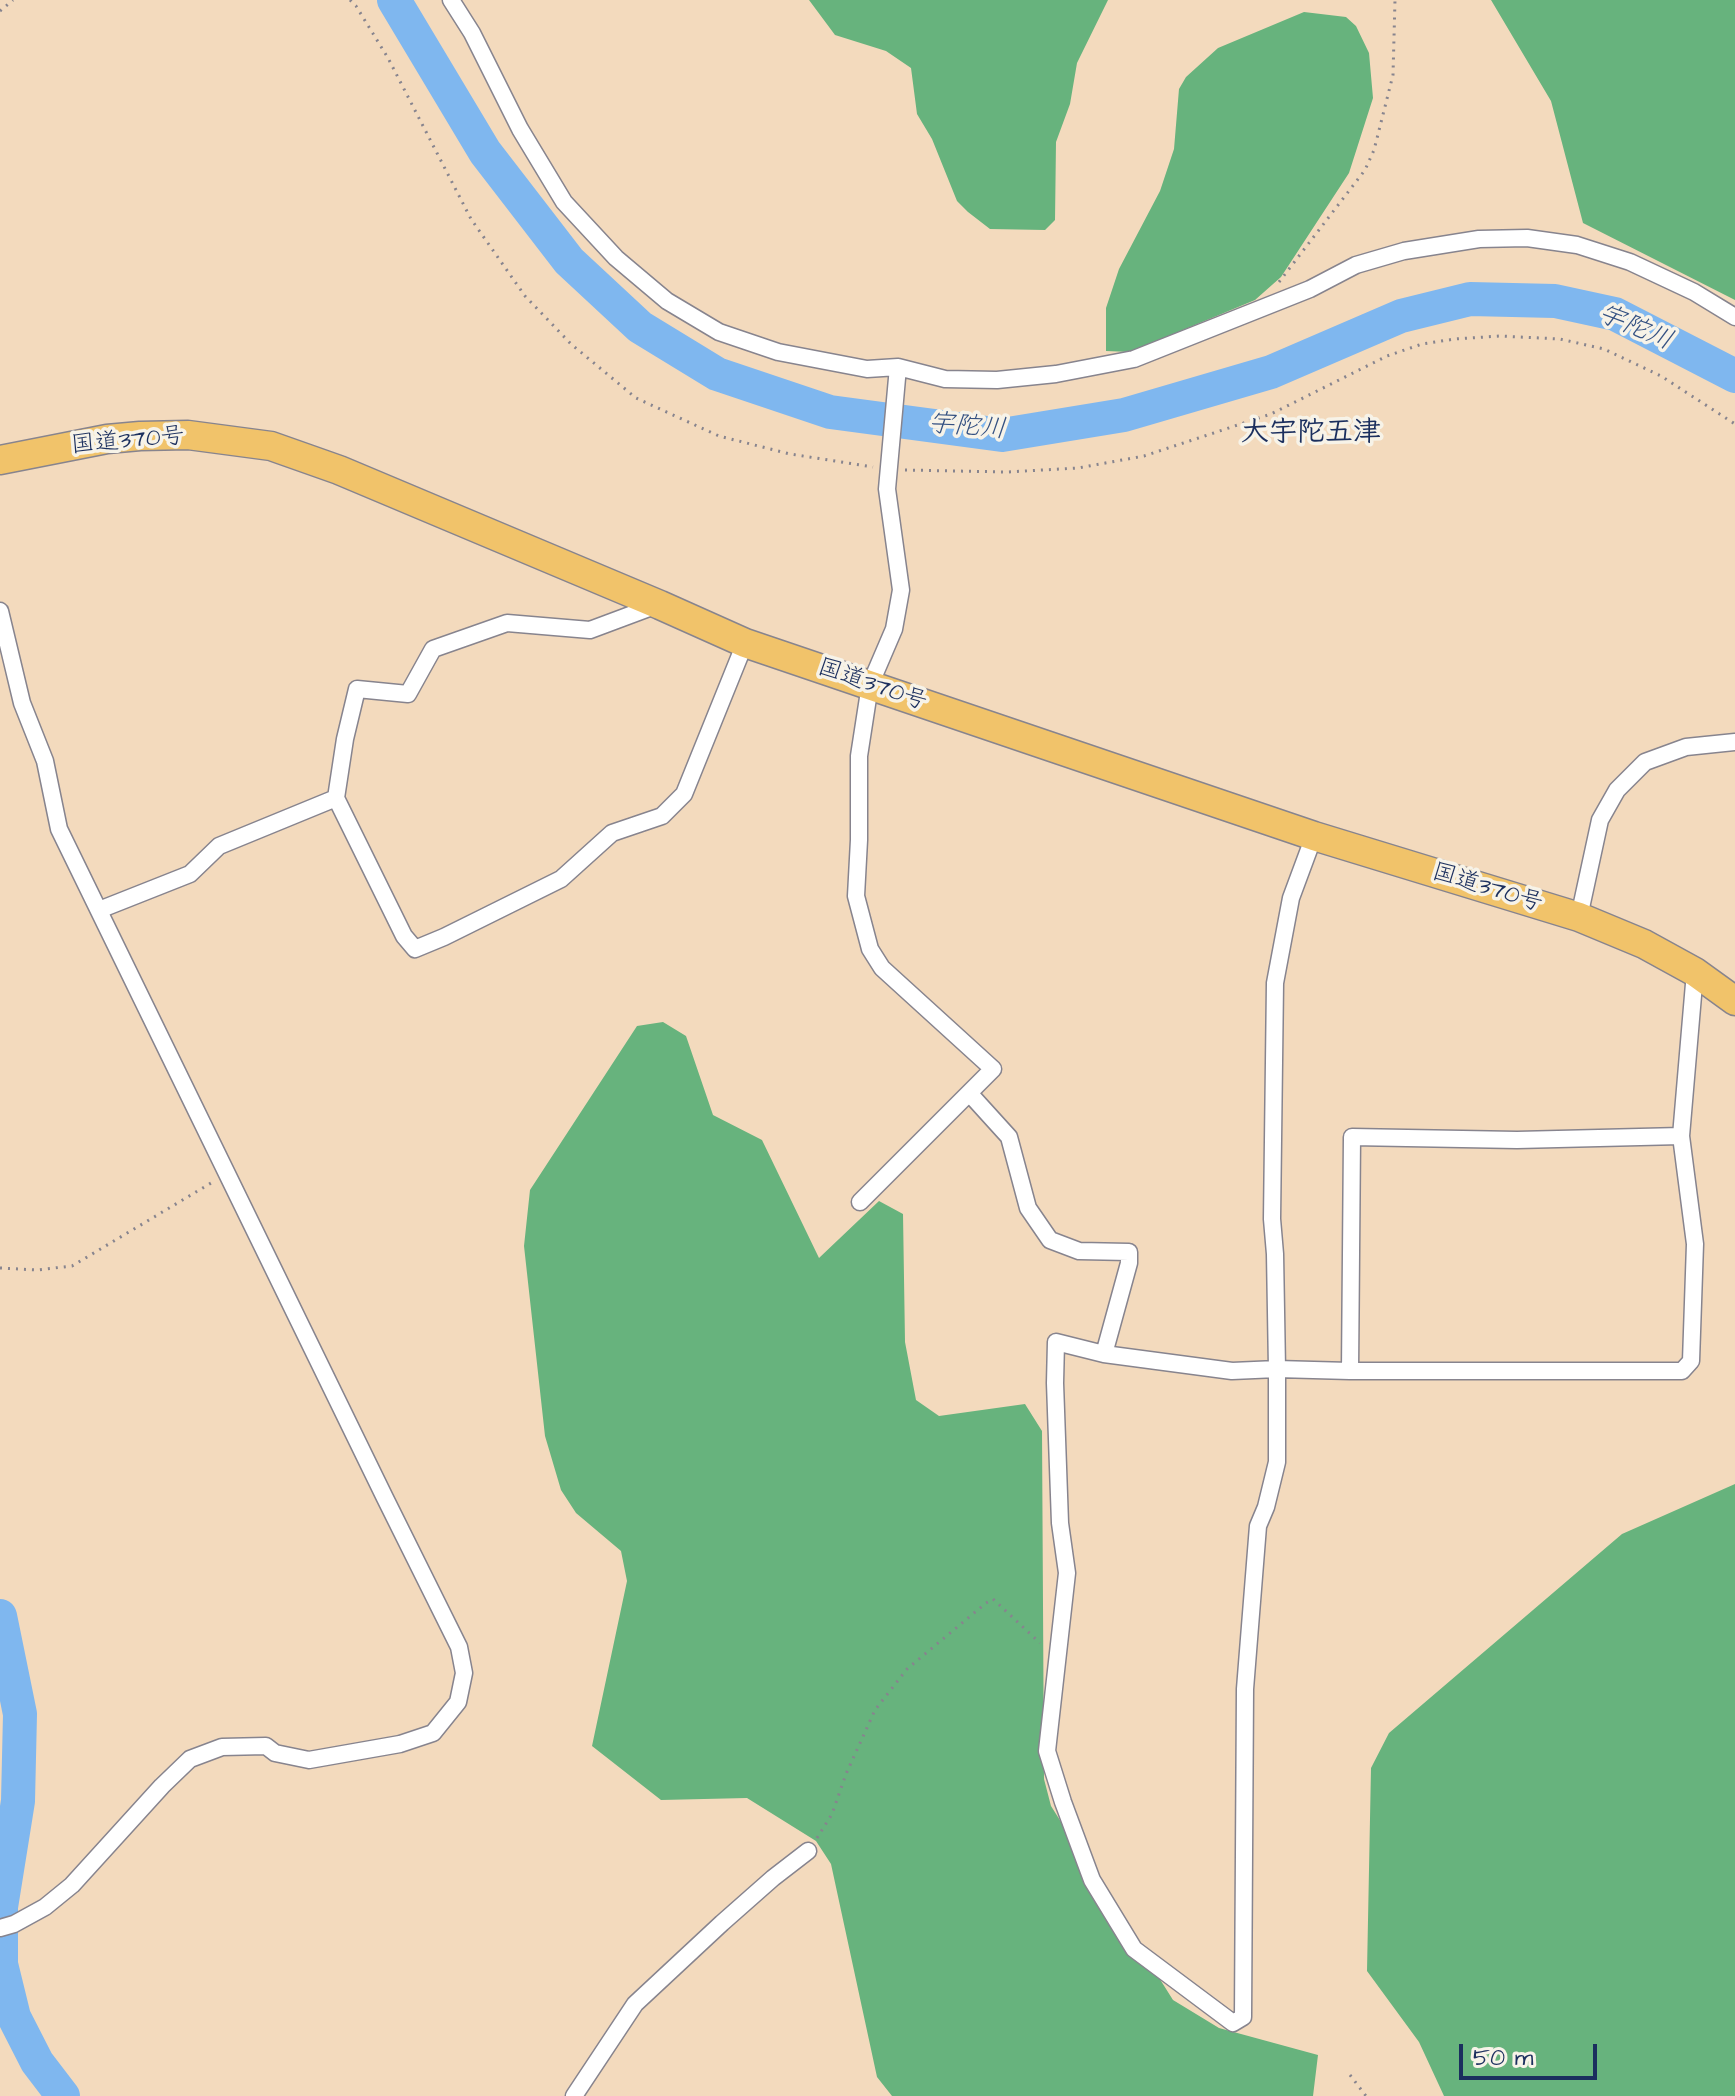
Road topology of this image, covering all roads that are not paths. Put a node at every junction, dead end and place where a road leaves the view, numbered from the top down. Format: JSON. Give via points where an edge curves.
{"nodes":[{"id":1,"x":451,"y":0,"type":"edge"},
{"id":2,"x":1735,"y":317,"type":"edge"},
{"id":3,"x":897,"y":371,"type":"junction"},
{"id":4,"x":0,"y":460,"type":"edge"},
{"id":5,"x":660,"y":605,"type":"junction"},
{"id":6,"x":0,"y":611,"type":"edge"},
{"id":7,"x":745,"y":643,"type":"junction"},
{"id":8,"x":870,"y":685,"type":"junction"},
{"id":9,"x":1735,"y":742,"type":"edge"},
{"id":10,"x":336,"y":798,"type":"junction"},
{"id":11,"x":1314,"y":836,"type":"junction"},
{"id":12,"x":99,"y":910,"type":"junction"},
{"id":13,"x":1579,"y":917,"type":"junction"},
{"id":14,"x":1695,"y":972,"type":"junction"},
{"id":15,"x":1735,"y":1001,"type":"edge"},
{"id":16,"x":970,"y":1094,"type":"junction"},
{"id":17,"x":1681,"y":1136,"type":"junction"},
{"id":18,"x":860,"y":1202,"type":"dead end"},
{"id":19,"x":1104,"y":1354,"type":"junction"},
{"id":20,"x":1277,"y":1369,"type":"junction"},
{"id":21,"x":1350,"y":1371,"type":"junction"},
{"id":22,"x":808,"y":1851,"type":"road end"},
{"id":23,"x":7,"y":1926,"type":"edge"},
{"id":24,"x":574,"y":2096,"type":"edge"}],
"edges":[{"from":1,"to":3,"type":"street","via":[[564,202],[616,258],[667,301],[719,332],[778,352]]},
{"from":2,"to":3,"type":"street","via":[[1630,262],[1577,245],[1479,239],[1356,265],[1310,289],[1134,359],[997,380]]},
{"from":3,"to":8,"type":"street","via":[[887,489],[901,590],[894,629]]},
{"from":4,"to":5,"type":"highway","name":"国道370号","via":[[140,436],[188,435],[271,446]]},
{"from":5,"to":7,"type":"highway","name":"国道370号"},
{"from":5,"to":10,"type":"street","via":[[590,630],[507,623],[433,649],[408,694],[357,689]]},
{"from":6,"to":12,"type":"street","via":[[22,703],[45,761],[59,829]]},
{"from":7,"to":8,"type":"highway","name":"国道370号"},
{"from":7,"to":10,"type":"street","via":[[684,794],[662,816],[612,833],[561,879],[415,949]]},
{"from":8,"to":11,"type":"highway","name":"国道370号"},
{"from":8,"to":16,"type":"street","via":[[859,756],[856,896],[870,949],[882,968],[993,1069]]},
{"from":9,"to":13,"type":"street","via":[[1686,747],[1645,762],[1617,790],[1600,820]]},
{"from":10,"to":12,"type":"street","via":[[219,846],[190,874]]},
{"from":11,"to":13,"type":"highway","name":"国道370号"},
{"from":11,"to":20,"type":"street","via":[[1291,898],[1275,983],[1272,1219]]},
{"from":12,"to":23,"type":"street","via":[[459,1647],[464,1673],[458,1702],[433,1733],[400,1744],[309,1760],[266,1746],[222,1747],[190,1759],[72,1885],[45,1907]]},
{"from":13,"to":14,"type":"highway","name":"国道370号"},
{"from":14,"to":15,"type":"highway","name":"国道370号"},
{"from":14,"to":17,"type":"street"},
{"from":16,"to":18,"type":"street"},
{"from":16,"to":19,"type":"street","via":[[1009,1137],[1028,1208],[1050,1240],[1079,1251],[1129,1252]]},
{"from":17,"to":21,"type":"street","via":[[1352,1137]]},
{"from":17,"to":21,"type":"street","via":[[1695,1244],[1691,1361],[1682,1371]]},
{"from":19,"to":20,"type":"street","via":[[1232,1371]]},
{"from":19,"to":20,"type":"street","via":[[1056,1342],[1060,1523],[1067,1573],[1047,1751],[1092,1880],[1134,1949],[1233,2023],[1243,2017],[1245,1689],[1258,1526],[1277,1462]]},
{"from":20,"to":21,"type":"street"},
{"from":22,"to":24,"type":"street","via":[[635,2004]]}]}
